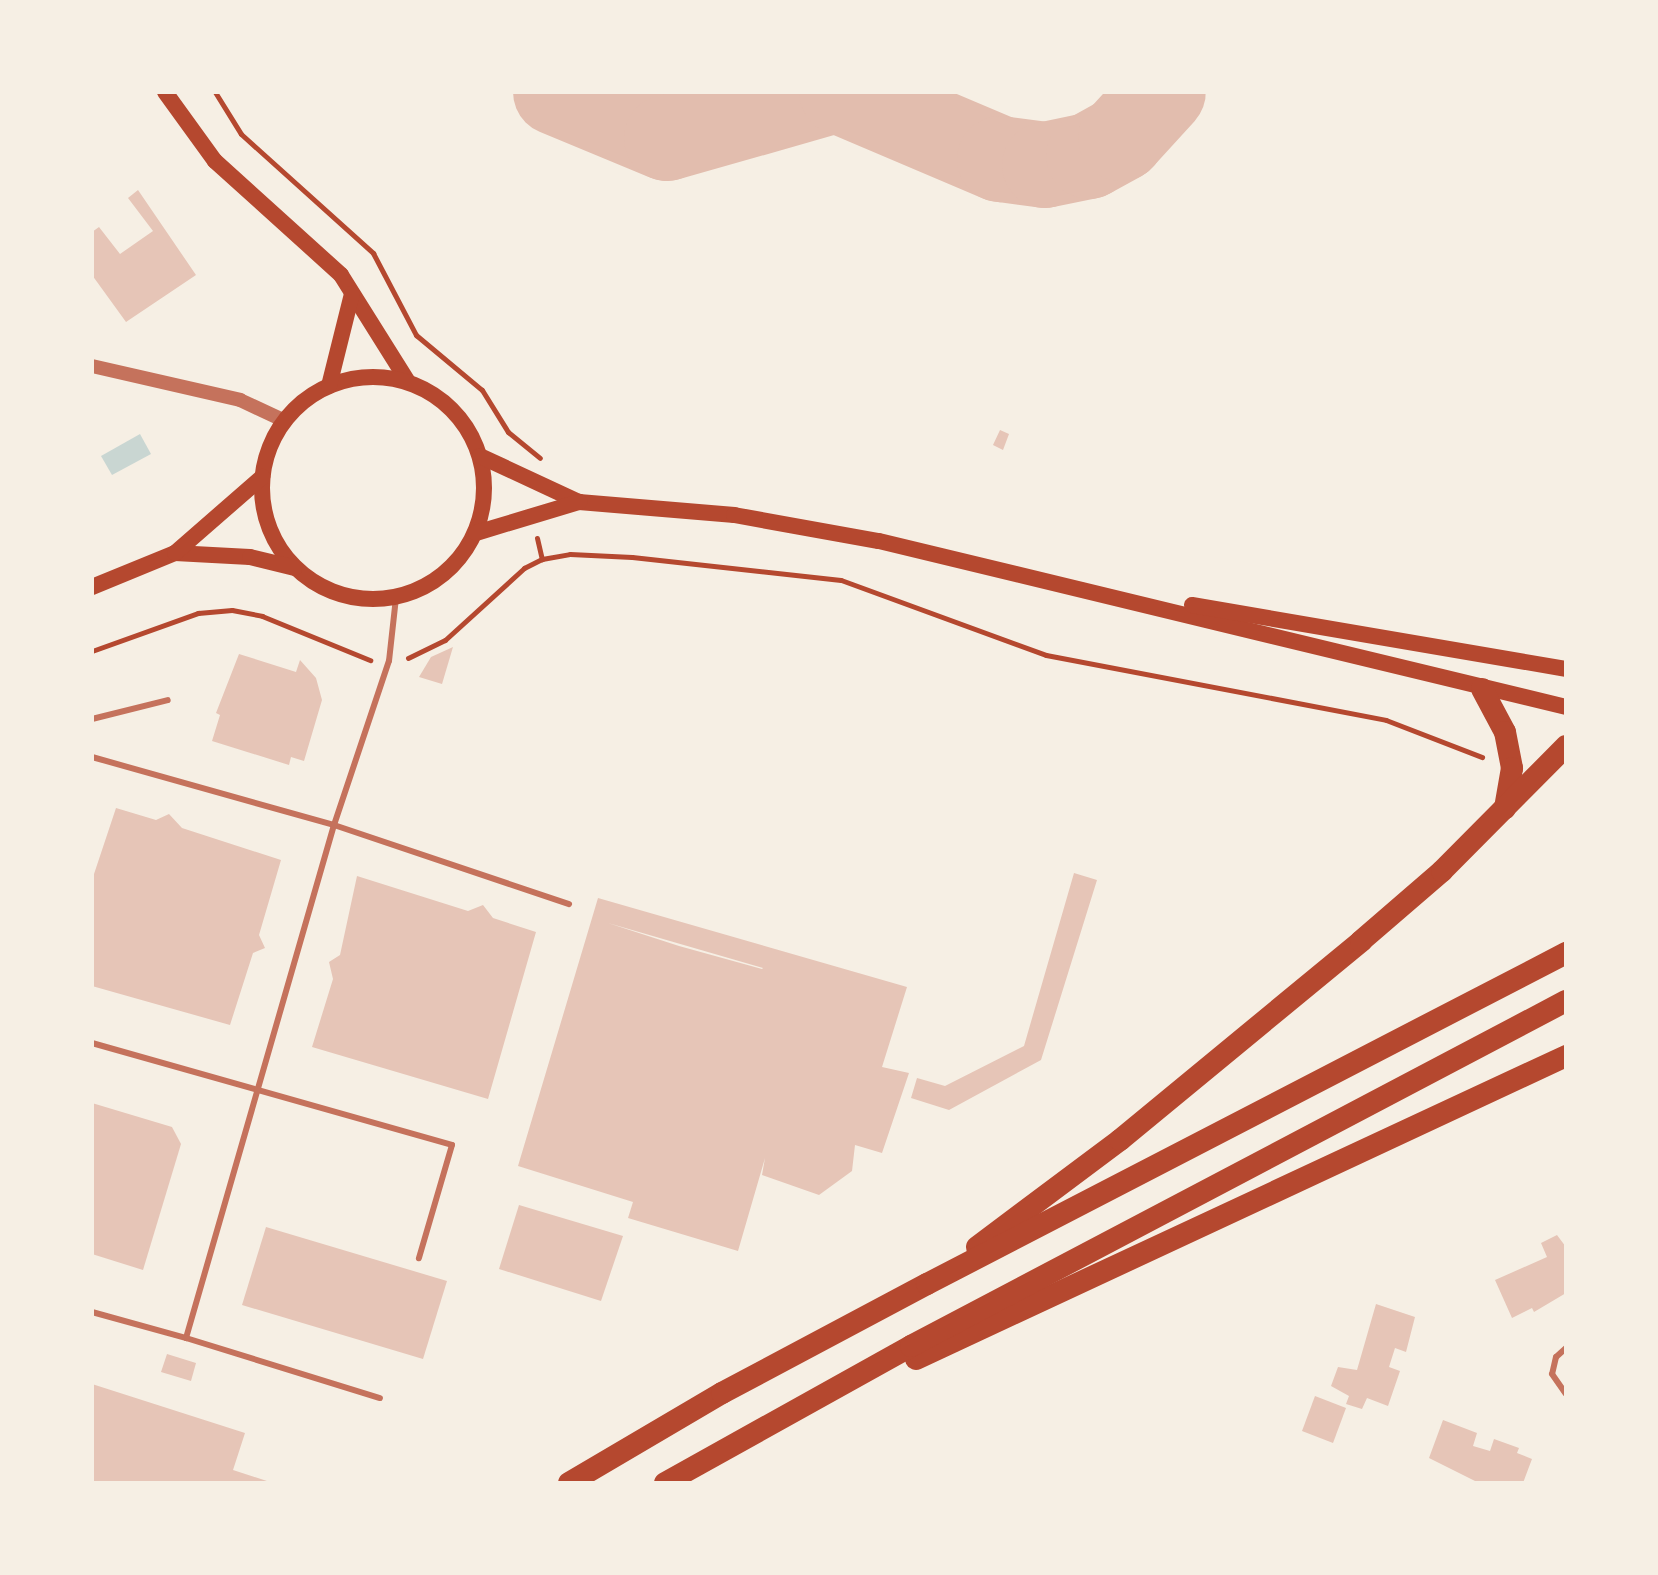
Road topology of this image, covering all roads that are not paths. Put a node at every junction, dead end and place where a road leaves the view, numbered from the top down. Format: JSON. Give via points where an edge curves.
{"nodes":[{"id":1,"x":165,"y":92,"type":"edge"},
{"id":2,"x":352,"y":294,"type":"junction"},
{"id":3,"x":92,"y":366,"type":"edge"},
{"id":4,"x":408,"y":382,"type":"junction"},
{"id":5,"x":329,"y":386,"type":"junction"},
{"id":6,"x":285,"y":421,"type":"junction"},
{"id":7,"x":480,"y":456,"type":"junction"},
{"id":8,"x":262,"y":477,"type":"junction"},
{"id":9,"x":579,"y":502,"type":"junction"},
{"id":10,"x":476,"y":533,"type":"junction"},
{"id":11,"x":175,"y":553,"type":"junction"},
{"id":12,"x":295,"y":568,"type":"junction"},
{"id":13,"x":92,"y":587,"type":"edge"},
{"id":14,"x":1084,"y":587,"type":"junction"},
{"id":15,"x":396,"y":598,"type":"junction"},
{"id":16,"x":1566,"y":669,"type":"edge"},
{"id":17,"x":1482,"y":689,"type":"junction"},
{"id":18,"x":168,"y":700,"type":"dead end"},
{"id":19,"x":1566,"y":707,"type":"edge"},
{"id":20,"x":92,"y":719,"type":"edge"},
{"id":21,"x":1566,"y":746,"type":"edge"},
{"id":22,"x":92,"y":757,"type":"edge"},
{"id":23,"x":1504,"y":810,"type":"junction"},
{"id":24,"x":334,"y":825,"type":"junction"},
{"id":25,"x":569,"y":904,"type":"dead end"},
{"id":26,"x":1566,"y":953,"type":"edge"},
{"id":27,"x":1566,"y":1001,"type":"edge"},
{"id":28,"x":92,"y":1043,"type":"edge"},
{"id":29,"x":1566,"y":1056,"type":"edge"},
{"id":30,"x":258,"y":1090,"type":"junction"},
{"id":31,"x":419,"y":1258,"type":"dead end"},
{"id":32,"x":927,"y":1284,"type":"junction"},
{"id":33,"x":92,"y":1312,"type":"edge"},
{"id":34,"x":186,"y":1338,"type":"junction"},
{"id":35,"x":1566,"y":1348,"type":"edge"},
{"id":36,"x":1566,"y":1394,"type":"edge"},
{"id":37,"x":380,"y":1398,"type":"dead end"},
{"id":38,"x":730,"y":1445,"type":"junction"},
{"id":39,"x":569,"y":1483,"type":"edge"},
{"id":40,"x":665,"y":1483,"type":"edge"}],
"edges":[{"from":1,"to":2,"type":"main road","via":[[215,161],[328,261]]},
{"from":2,"to":4,"type":"main road"},
{"from":2,"to":5,"type":"main road"},
{"from":3,"to":6,"type":"street","via":[[240,400]]},
{"from":4,"to":5,"type":"main road","via":[[354,378]]},
{"from":4,"to":7,"type":"main road","via":[[439,398],[464,423]]},
{"from":5,"to":6,"type":"main road"},
{"from":6,"to":8,"type":"main road","via":[[270,445]]},
{"from":7,"to":9,"type":"main road"},
{"from":7,"to":10,"type":"main road","via":[[484,495]]},
{"from":8,"to":11,"type":"main road"},
{"from":8,"to":12,"type":"main road","via":[[263,510]]},
{"from":9,"to":10,"type":"main road"},
{"from":9,"to":14,"type":"main road","via":[[769,521]]},
{"from":10,"to":15,"type":"main road","via":[[457,563],[429,585]]},
{"from":11,"to":12,"type":"main road","via":[[250,557]]},
{"from":11,"to":13,"type":"main road"},
{"from":12,"to":15,"type":"main road","via":[[342,596]]},
{"from":14,"to":16,"type":"main road"},
{"from":14,"to":17,"type":"main road"},
{"from":15,"to":24,"type":"lane","via":[[389,661]]},
{"from":17,"to":19,"type":"main road"},
{"from":17,"to":23,"type":"highway","via":[[1505,732],[1512,768]]},
{"from":18,"to":20,"type":"lane"},
{"from":21,"to":23,"type":"highway"},
{"from":22,"to":24,"type":"lane"},
{"from":23,"to":32,"type":"highway","via":[[1373,931],[1132,1131]]},
{"from":24,"to":25,"type":"lane"},
{"from":24,"to":30,"type":"lane"},
{"from":26,"to":32,"type":"highway"},
{"from":27,"to":38,"type":"highway"},
{"from":28,"to":30,"type":"lane"},
{"from":29,"to":38,"type":"highway"},
{"from":30,"to":31,"type":"lane","via":[[452,1145]]},
{"from":30,"to":34,"type":"lane"},
{"from":32,"to":39,"type":"highway","via":[[722,1393]]},
{"from":33,"to":34,"type":"lane"},
{"from":34,"to":37,"type":"lane"},
{"from":35,"to":36,"type":"lane","via":[[1556,1357],[1552,1374]]},
{"from":38,"to":40,"type":"highway"}]}
